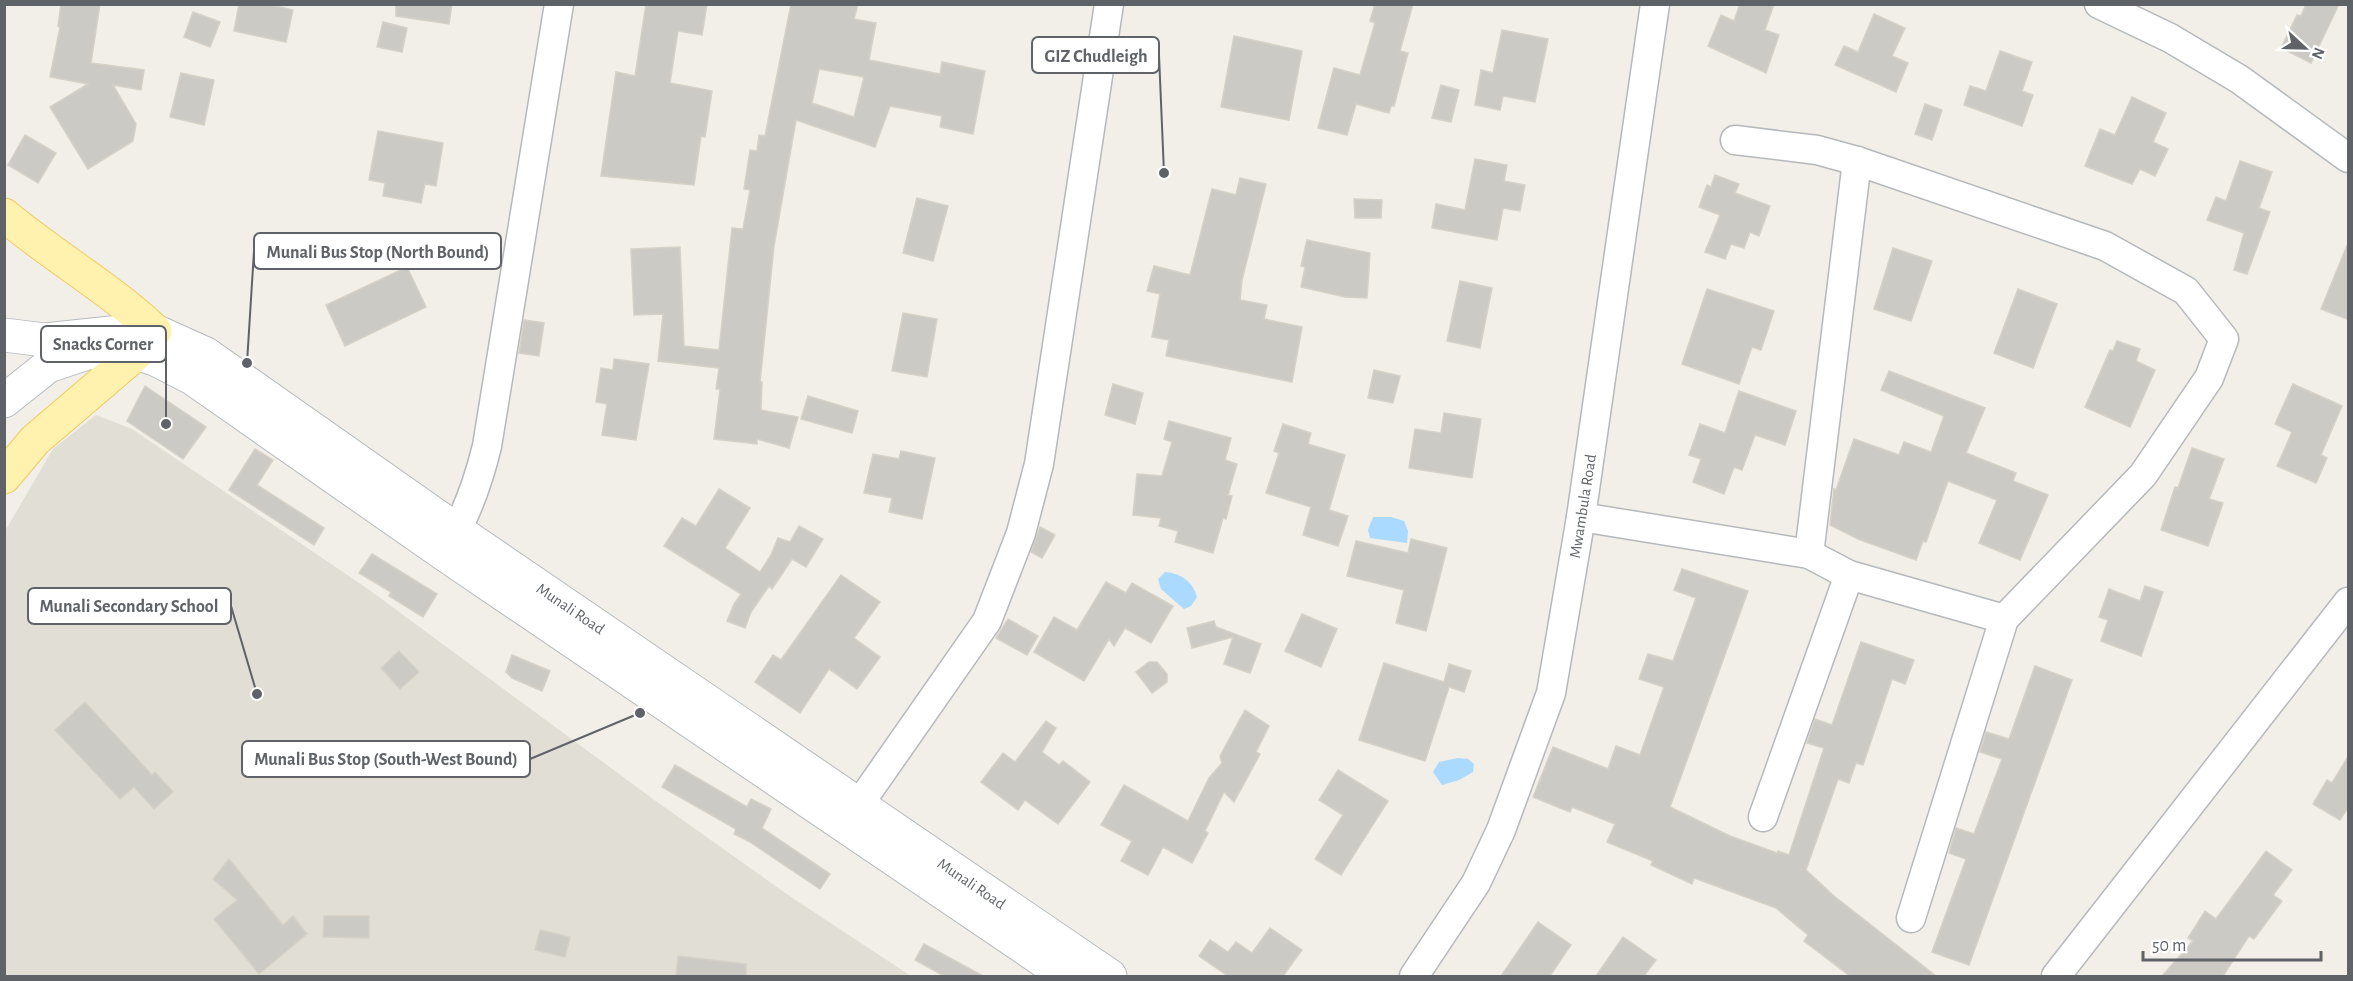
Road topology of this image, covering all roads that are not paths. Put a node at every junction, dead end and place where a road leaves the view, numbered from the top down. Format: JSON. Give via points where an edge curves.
{"nodes":[{"id":1,"x":559,"y":4,"type":"edge"},
{"id":2,"x":1109,"y":4,"type":"edge"},
{"id":3,"x":1655,"y":4,"type":"edge"},
{"id":4,"x":2099,"y":4,"type":"edge"},
{"id":5,"x":1735,"y":140,"type":"dead end"},
{"id":6,"x":2349,"y":158,"type":"edge"},
{"id":7,"x":1857,"y":161,"type":"junction"},
{"id":8,"x":4,"y":215,"type":"edge"},
{"id":9,"x":4,"y":335,"type":"edge"},
{"id":10,"x":154,"y":340,"type":"junction"},
{"id":11,"x":4,"y":401,"type":"edge"},
{"id":12,"x":4,"y":477,"type":"edge"},
{"id":13,"x":1581,"y":517,"type":"junction"},
{"id":14,"x":451,"y":542,"type":"junction"},
{"id":15,"x":1809,"y":554,"type":"junction"},
{"id":16,"x":1849,"y":575,"type":"junction"},
{"id":17,"x":2349,"y":602,"type":"edge"},
{"id":18,"x":2004,"y":619,"type":"junction"},
{"id":19,"x":851,"y":815,"type":"junction"},
{"id":20,"x":1763,"y":817,"type":"dead end"},
{"id":21,"x":1911,"y":918,"type":"dead end"},
{"id":22,"x":1066,"y":976,"type":"edge"},
{"id":23,"x":1110,"y":976,"type":"edge"},
{"id":24,"x":1414,"y":976,"type":"edge"},
{"id":25,"x":2056,"y":976,"type":"edge"}],
"edges":[{"from":1,"to":14,"type":"street","via":[[487,447],[480,477]]},
{"from":2,"to":19,"type":"street","via":[[1039,464],[1021,533],[987,621]]},
{"from":3,"to":13,"type":"street","name":"Mwambula Road"},
{"from":4,"to":6,"type":"street","via":[[2170,38],[2239,79]]},
{"from":5,"to":7,"type":"street","via":[[1817,150]]},
{"from":7,"to":15,"type":"street"},
{"from":7,"to":18,"type":"street","via":[[2105,246],[2186,291],[2224,339],[2209,378],[2143,476]]},
{"from":8,"to":10,"type":"main road","via":[[103,286]]},
{"from":9,"to":10,"type":"main road","name":"Munali Road","via":[[45,340],[111,333]]},
{"from":10,"to":11,"type":"main road","name":"Munali Road","via":[[130,351],[87,353],[63,360],[42,370]]},
{"from":10,"to":12,"type":"main road","via":[[35,440]]},
{"from":10,"to":14,"type":"main road","name":"Munali Road","via":[[155,359],[192,378]]},
{"from":13,"to":15,"type":"street"},
{"from":13,"to":24,"type":"street","name":"Mwambula Road","via":[[1551,693],[1501,830],[1476,883]]},
{"from":14,"to":19,"type":"main road","name":"Munali Road"},
{"from":15,"to":16,"type":"street"},
{"from":16,"to":18,"type":"street"},
{"from":16,"to":20,"type":"street"},
{"from":17,"to":25,"type":"street"},
{"from":18,"to":21,"type":"street"},
{"from":19,"to":22,"type":"main road","name":"Munali Road"},
{"from":19,"to":23,"type":"main road","name":"Munali Road"}]}
